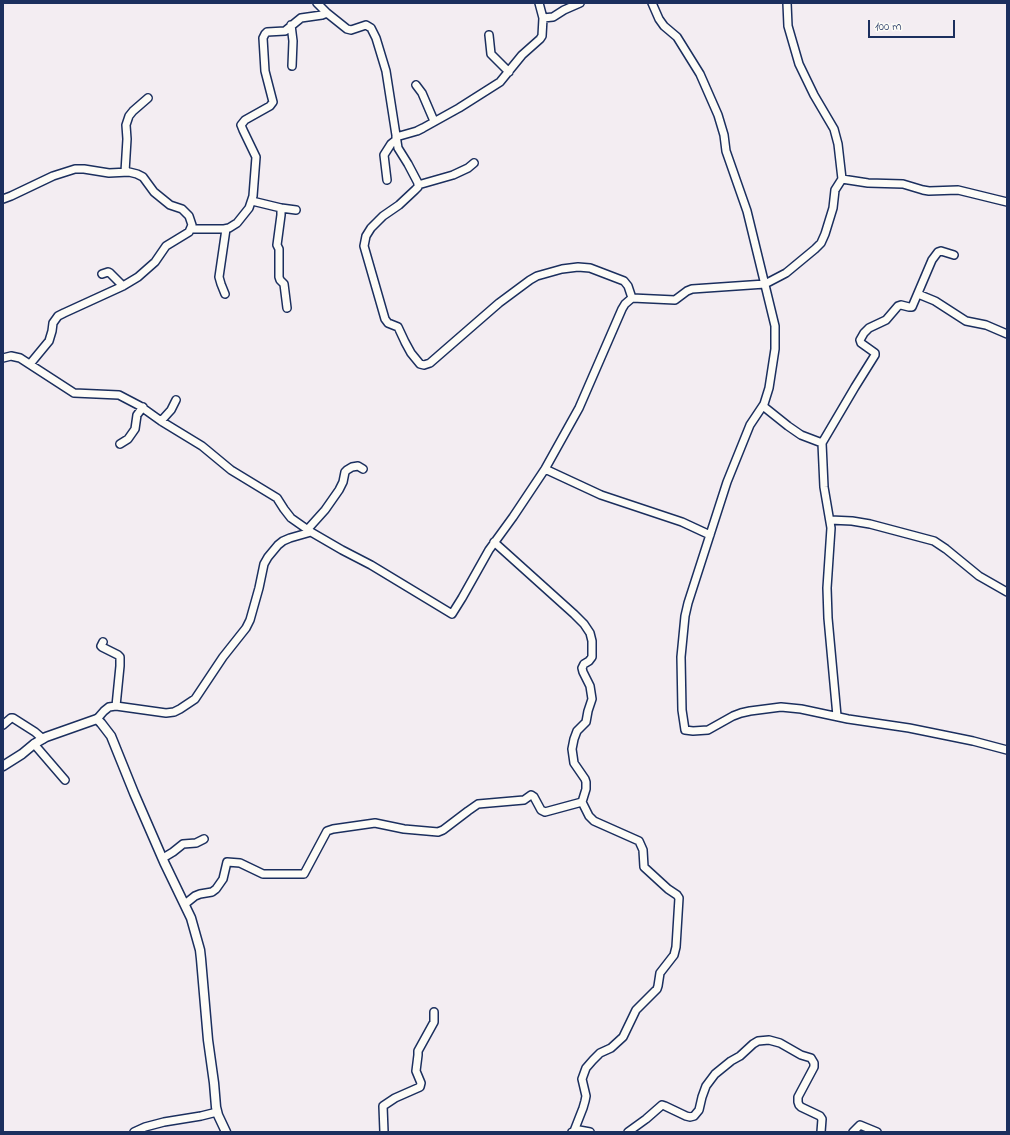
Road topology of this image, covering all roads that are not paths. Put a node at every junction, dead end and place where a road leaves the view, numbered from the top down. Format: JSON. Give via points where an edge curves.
{"nodes":[{"id":1,"x":317,"y":3,"type":"edge"},
{"id":2,"x":539,"y":3,"type":"edge"},
{"id":3,"x":580,"y":3,"type":"edge"},
{"id":4,"x":652,"y":3,"type":"edge"},
{"id":5,"x":787,"y":3,"type":"edge"},
{"id":6,"x":327,"y":13,"type":"junction"},
{"id":7,"x":543,"y":18,"type":"junction"},
{"id":8,"x":291,"y":25,"type":"junction"},
{"id":9,"x":489,"y":35,"type":"dead end"},
{"id":10,"x":292,"y":66,"type":"dead end"},
{"id":11,"x":509,"y":72,"type":"junction"},
{"id":12,"x":416,"y":85,"type":"dead end"},
{"id":13,"x":148,"y":98,"type":"dead end"},
{"id":14,"x":434,"y":121,"type":"junction"},
{"id":15,"x":396,"y":139,"type":"junction"},
{"id":16,"x":474,"y":163,"type":"dead end"},
{"id":17,"x":125,"y":172,"type":"junction"},
{"id":18,"x":387,"y":180,"type":"dead end"},
{"id":19,"x":842,"y":180,"type":"junction"},
{"id":20,"x":418,"y":185,"type":"junction"},
{"id":21,"x":3,"y":199,"type":"edge"},
{"id":22,"x":252,"y":201,"type":"junction"},
{"id":23,"x":1007,"y":202,"type":"edge"},
{"id":24,"x":281,"y":208,"type":"junction"},
{"id":25,"x":296,"y":210,"type":"dead end"},
{"id":26,"x":191,"y":229,"type":"junction"},
{"id":27,"x":226,"y":229,"type":"junction"},
{"id":28,"x":954,"y":256,"type":"dead end"},
{"id":29,"x":102,"y":274,"type":"dead end"},
{"id":30,"x":765,"y":284,"type":"junction"},
{"id":31,"x":123,"y":286,"type":"junction"},
{"id":32,"x":225,"y":294,"type":"dead end"},
{"id":33,"x":918,"y":294,"type":"junction"},
{"id":34,"x":632,"y":298,"type":"junction"},
{"id":35,"x":287,"y":308,"type":"dead end"},
{"id":36,"x":1007,"y":334,"type":"edge"},
{"id":37,"x":3,"y":358,"type":"edge"},
{"id":38,"x":30,"y":364,"type":"junction"},
{"id":39,"x":176,"y":400,"type":"dead end"},
{"id":40,"x":763,"y":406,"type":"junction"},
{"id":41,"x":143,"y":407,"type":"junction"},
{"id":42,"x":161,"y":421,"type":"junction"},
{"id":43,"x":120,"y":444,"type":"dead end"},
{"id":44,"x":822,"y":444,"type":"junction"},
{"id":45,"x":545,"y":468,"type":"junction"},
{"id":46,"x":363,"y":470,"type":"dead end"},
{"id":47,"x":830,"y":520,"type":"junction"},
{"id":48,"x":309,"y":531,"type":"junction"},
{"id":49,"x":710,"y":535,"type":"junction"},
{"id":50,"x":494,"y":542,"type":"junction"},
{"id":51,"x":1007,"y":592,"type":"edge"},
{"id":52,"x":103,"y":642,"type":"dead end"},
{"id":53,"x":116,"y":706,"type":"junction"},
{"id":54,"x":837,"y":716,"type":"junction"},
{"id":55,"x":97,"y":719,"type":"junction"},
{"id":56,"x":3,"y":725,"type":"edge"},
{"id":57,"x":43,"y":739,"type":"junction"},
{"id":58,"x":34,"y":744,"type":"junction"},
{"id":59,"x":1007,"y":750,"type":"edge"},
{"id":60,"x":3,"y":766,"type":"edge"},
{"id":61,"x":66,"y":780,"type":"dead end"},
{"id":62,"x":582,"y":802,"type":"junction"},
{"id":63,"x":204,"y":839,"type":"dead end"},
{"id":64,"x":163,"y":858,"type":"junction"},
{"id":65,"x":185,"y":904,"type":"junction"},
{"id":66,"x":434,"y":1012,"type":"dead end"},
{"id":67,"x":217,"y":1112,"type":"junction"},
{"id":68,"x":134,"y":1132,"type":"edge"},
{"id":69,"x":226,"y":1132,"type":"edge"},
{"id":70,"x":384,"y":1132,"type":"edge"},
{"id":71,"x":573,"y":1132,"type":"edge"},
{"id":72,"x":590,"y":1132,"type":"edge"},
{"id":73,"x":628,"y":1132,"type":"edge"},
{"id":74,"x":821,"y":1132,"type":"edge"},
{"id":75,"x":853,"y":1132,"type":"edge"},
{"id":76,"x":878,"y":1132,"type":"edge"}],
"edges":[{"from":1,"to":6,"type":"street"},
{"from":2,"to":7,"type":"street"},
{"from":3,"to":7,"type":"street","via":[[553,17]]},
{"from":4,"to":30,"type":"street","via":[[659,19],[677,38],[700,74],[718,114],[726,151],[747,211]]},
{"from":5,"to":19,"type":"street","via":[[788,26],[799,64],[834,128]]},
{"from":6,"to":8,"type":"street","via":[[301,18]]},
{"from":6,"to":15,"type":"street","via":[[349,30],[366,25],[371,28],[386,71]]},
{"from":7,"to":11,"type":"street","via":[[540,39],[522,55]]},
{"from":8,"to":10,"type":"street"},
{"from":8,"to":22,"type":"street","via":[[285,31],[264,34],[265,71],[273,102],[241,124],[256,157]]},
{"from":9,"to":11,"type":"street","via":[[491,54]]},
{"from":11,"to":14,"type":"street","via":[[495,86]]},
{"from":12,"to":14,"type":"street"},
{"from":13,"to":17,"type":"street","via":[[133,111],[126,125]]},
{"from":14,"to":15,"type":"street"},
{"from":15,"to":18,"type":"street","via":[[384,155]]},
{"from":15,"to":20,"type":"street","via":[[398,148]]},
{"from":16,"to":20,"type":"street","via":[[454,175]]},
{"from":17,"to":21,"type":"street","via":[[76,169],[53,176]]},
{"from":17,"to":26,"type":"street","via":[[143,177],[154,192],[189,216]]},
{"from":19,"to":23,"type":"street","via":[[903,184],[929,191],[958,190]]},
{"from":19,"to":30,"type":"street","via":[[835,190],[832,213],[821,242],[786,273]]},
{"from":20,"to":34,"type":"street","via":[[371,228],[364,246],[385,319],[398,327],[404,342],[420,364],[430,363],[504,299],[537,276],[578,267],[590,268],[624,281]]},
{"from":22,"to":24,"type":"street"},
{"from":22,"to":27,"type":"street","via":[[237,223]]},
{"from":24,"to":25,"type":"street"},
{"from":24,"to":35,"type":"street","via":[[277,245],[279,277],[284,284]]},
{"from":26,"to":27,"type":"street"},
{"from":26,"to":31,"type":"street","via":[[166,246],[148,269]]},
{"from":27,"to":32,"type":"street","via":[[219,277]]},
{"from":28,"to":33,"type":"street","via":[[938,252]]},
{"from":29,"to":31,"type":"street","via":[[110,273]]},
{"from":30,"to":34,"type":"street","via":[[692,289],[675,300]]},
{"from":30,"to":40,"type":"street","via":[[774,318],[776,338],[769,388]]},
{"from":31,"to":38,"type":"street","via":[[58,316],[53,323],[49,341]]},
{"from":33,"to":36,"type":"street","via":[[935,301],[966,321],[986,325]]},
{"from":33,"to":44,"type":"street","via":[[912,307],[898,306],[886,320],[864,333],[860,343],[875,355]]},
{"from":34,"to":45,"type":"street","via":[[622,309],[579,408]]},
{"from":37,"to":38,"type":"street","via":[[14,356]]},
{"from":38,"to":41,"type":"street","via":[[74,392],[119,396]]},
{"from":39,"to":42,"type":"street"},
{"from":40,"to":44,"type":"street","via":[[801,435]]},
{"from":40,"to":49,"type":"street","via":[[750,425],[727,482]]},
{"from":41,"to":42,"type":"street"},
{"from":41,"to":43,"type":"street","via":[[137,415],[135,429],[128,439]]},
{"from":42,"to":48,"type":"street","via":[[202,446],[231,470],[277,498],[288,514]]},
{"from":44,"to":47,"type":"street","via":[[824,487]]},
{"from":45,"to":49,"type":"street","via":[[601,495],[682,522]]},
{"from":45,"to":50,"type":"street","via":[[513,518]]},
{"from":46,"to":48,"type":"street","via":[[358,466],[345,472],[343,482]]},
{"from":47,"to":51,"type":"street","via":[[870,524],[934,541],[979,576]]},
{"from":47,"to":54,"type":"street","via":[[828,618]]},
{"from":48,"to":50,"type":"street","via":[[452,614]]},
{"from":48,"to":53,"type":"street","via":[[283,541],[272,551],[264,564],[246,628],[195,699],[174,712],[166,713]]},
{"from":49,"to":54,"type":"street","via":[[685,616],[681,657],[685,730],[708,730],[733,716],[781,707]]},
{"from":50,"to":62,"type":"street","via":[[564,604],[590,633],[592,657],[582,668],[590,686],[592,699],[586,722],[577,731],[572,749],[574,763],[586,782]]},
{"from":52,"to":53,"type":"street","via":[[101,646],[118,655],[120,661]]},
{"from":53,"to":55,"type":"street","via":[[109,707]]},
{"from":54,"to":59,"type":"street","via":[[945,735]]},
{"from":55,"to":57,"type":"street"},
{"from":55,"to":64,"type":"street","via":[[111,736]]},
{"from":56,"to":57,"type":"street","via":[[13,718]]},
{"from":57,"to":58,"type":"street"},
{"from":58,"to":60,"type":"street"},
{"from":58,"to":61,"type":"street"},
{"from":62,"to":65,"type":"street","via":[[545,812],[531,796],[524,800],[478,804],[438,832],[375,823],[333,829],[327,831],[304,874],[263,874],[240,863],[227,862],[223,879],[216,889],[195,896]]},
{"from":62,"to":71,"type":"street","via":[[594,821],[639,841],[643,850],[644,867],[678,895],[679,900],[674,955],[660,973],[657,989],[636,1010],[623,1037],[586,1068],[582,1079],[585,1101]]},
{"from":63,"to":64,"type":"street","via":[[196,843],[183,844]]},
{"from":64,"to":65,"type":"street"},
{"from":65,"to":67,"type":"street","via":[[200,950]]},
{"from":66,"to":70,"type":"street","via":[[434,1022],[418,1051],[416,1071],[420,1087],[383,1106]]},
{"from":67,"to":68,"type":"street","via":[[164,1122]]},
{"from":67,"to":69,"type":"street"},
{"from":71,"to":72,"type":"street"},
{"from":73,"to":74,"type":"street","via":[[662,1105],[686,1116],[694,1116],[699,1110],[706,1086],[715,1074],[753,1044],[769,1040],[811,1058],[814,1063],[798,1102],[801,1107],[820,1116]]},
{"from":75,"to":76,"type":"street","via":[[860,1125]]}]}
